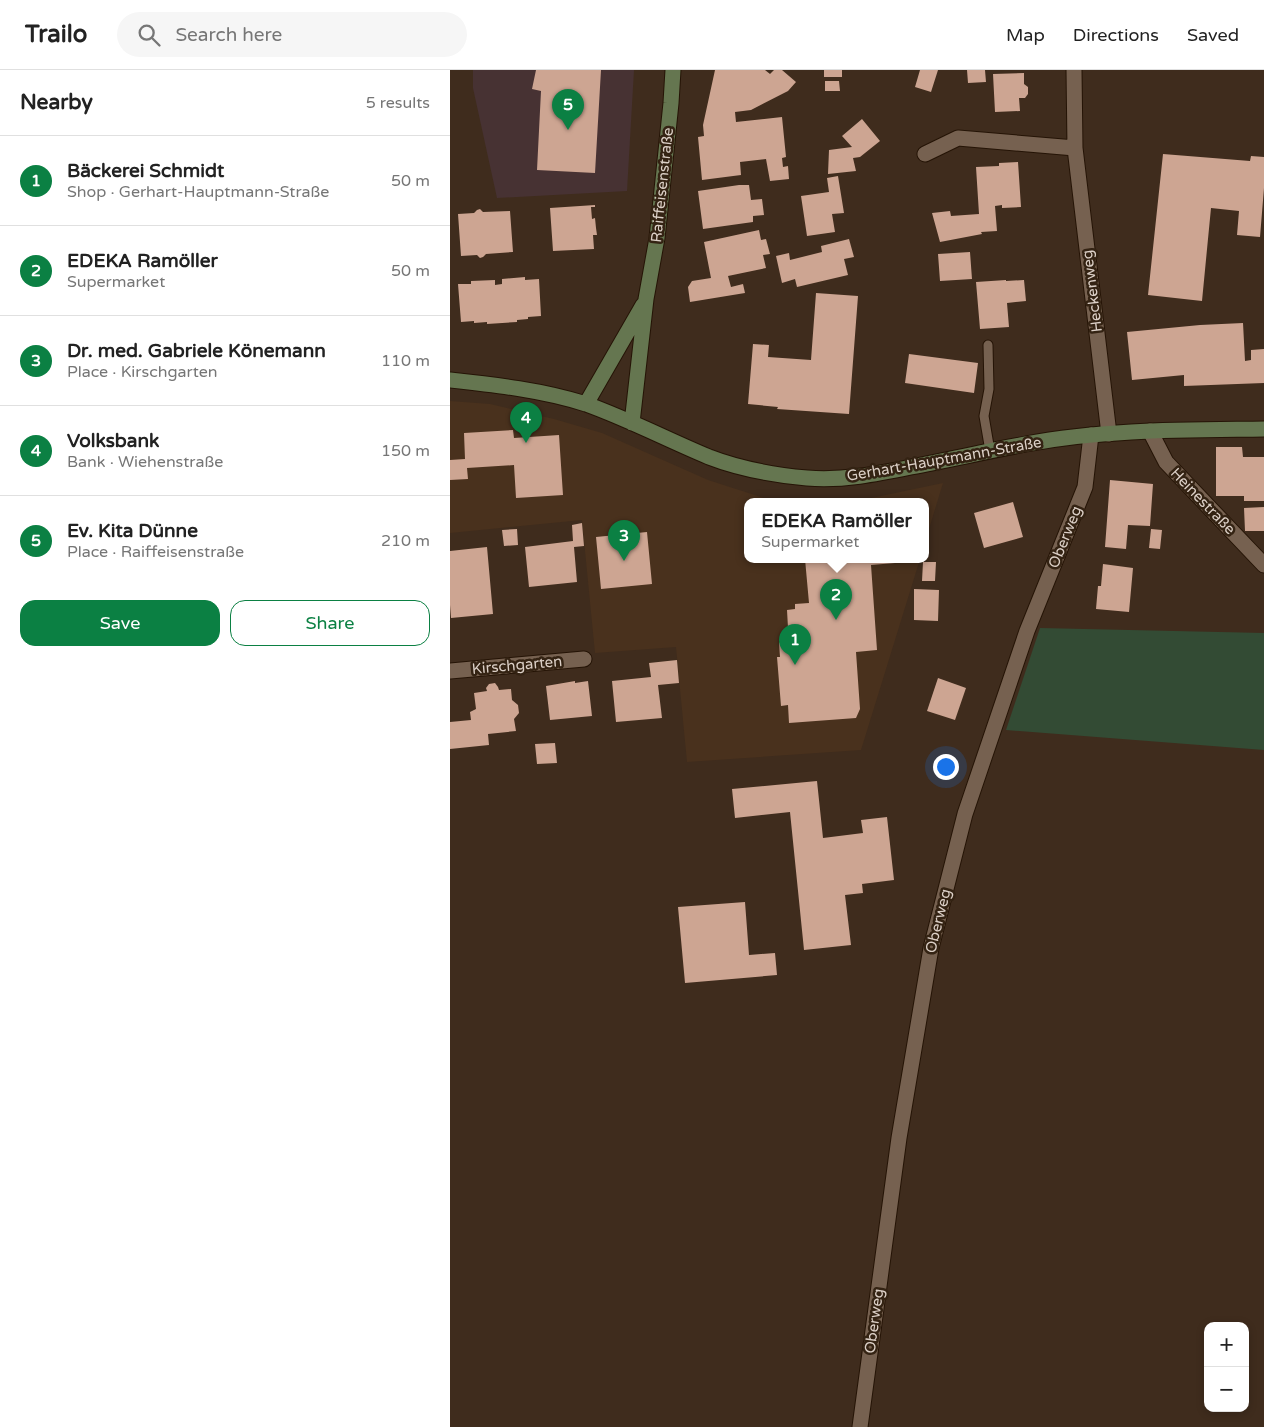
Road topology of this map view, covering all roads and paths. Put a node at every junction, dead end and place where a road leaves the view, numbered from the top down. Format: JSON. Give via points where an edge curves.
{"nodes":[{"id":1,"x":673,"y":70,"type":"edge"},
{"id":2,"x":1074,"y":70,"type":"edge"},
{"id":3,"x":1075,"y":148,"type":"junction"},
{"id":4,"x":925,"y":154,"type":"dead end"},
{"id":5,"x":646,"y":299,"type":"junction"},
{"id":6,"x":988,"y":345,"type":"dead end"},
{"id":7,"x":450,"y":380,"type":"edge"},
{"id":8,"x":586,"y":404,"type":"junction"},
{"id":9,"x":632,"y":423,"type":"junction"},
{"id":10,"x":1264,"y":429,"type":"edge"},
{"id":11,"x":1150,"y":431,"type":"junction"},
{"id":12,"x":1109,"y":434,"type":"junction"},
{"id":13,"x":1091,"y":435,"type":"junction"},
{"id":14,"x":990,"y":451,"type":"junction"},
{"id":15,"x":1264,"y":565,"type":"edge"},
{"id":16,"x":584,"y":658,"type":"dead end"},
{"id":17,"x":450,"y":671,"type":"edge"},
{"id":18,"x":860,"y":1427,"type":"edge"}],
"edges":[{"from":1,"to":5,"type":"street","name":"Raiffeisenstraße","via":[[657,238]]},
{"from":2,"to":3,"type":"street","name":"Heckenweg"},
{"from":3,"to":4,"type":"street","via":[[958,138]]},
{"from":3,"to":12,"type":"street","name":"Heckenweg"},
{"from":5,"to":8,"type":"street","name":"Raiffeisenstraße"},
{"from":5,"to":9,"type":"street","name":"Raiffeisenstraße"},
{"from":6,"to":14,"type":"lane","via":[[989,389],[984,416]]},
{"from":7,"to":8,"type":"street","name":"Gerhart-Hauptmann-Straße","via":[[505,386]]},
{"from":8,"to":9,"type":"street","name":"Gerhart-Hauptmann-Straße"},
{"from":9,"to":14,"type":"street","name":"Gerhart-Hauptmann-Straße","via":[[711,458],[779,475],[810,478],[878,474]]},
{"from":10,"to":11,"type":"street","name":"Gerhart-Hauptmann-Straße"},
{"from":11,"to":12,"type":"street","name":"Gerhart-Hauptmann-Straße"},
{"from":11,"to":15,"type":"street","name":"Heinestraße","via":[[1166,462]]},
{"from":12,"to":13,"type":"street","name":"Gerhart-Hauptmann-Straße"},
{"from":13,"to":14,"type":"street","name":"Gerhart-Hauptmann-Straße"},
{"from":13,"to":18,"type":"street","name":"Oberweg","via":[[1085,487],[1027,631],[968,805],[931,948],[899,1138]]},
{"from":16,"to":17,"type":"street","name":"Kirschgarten"}]}
